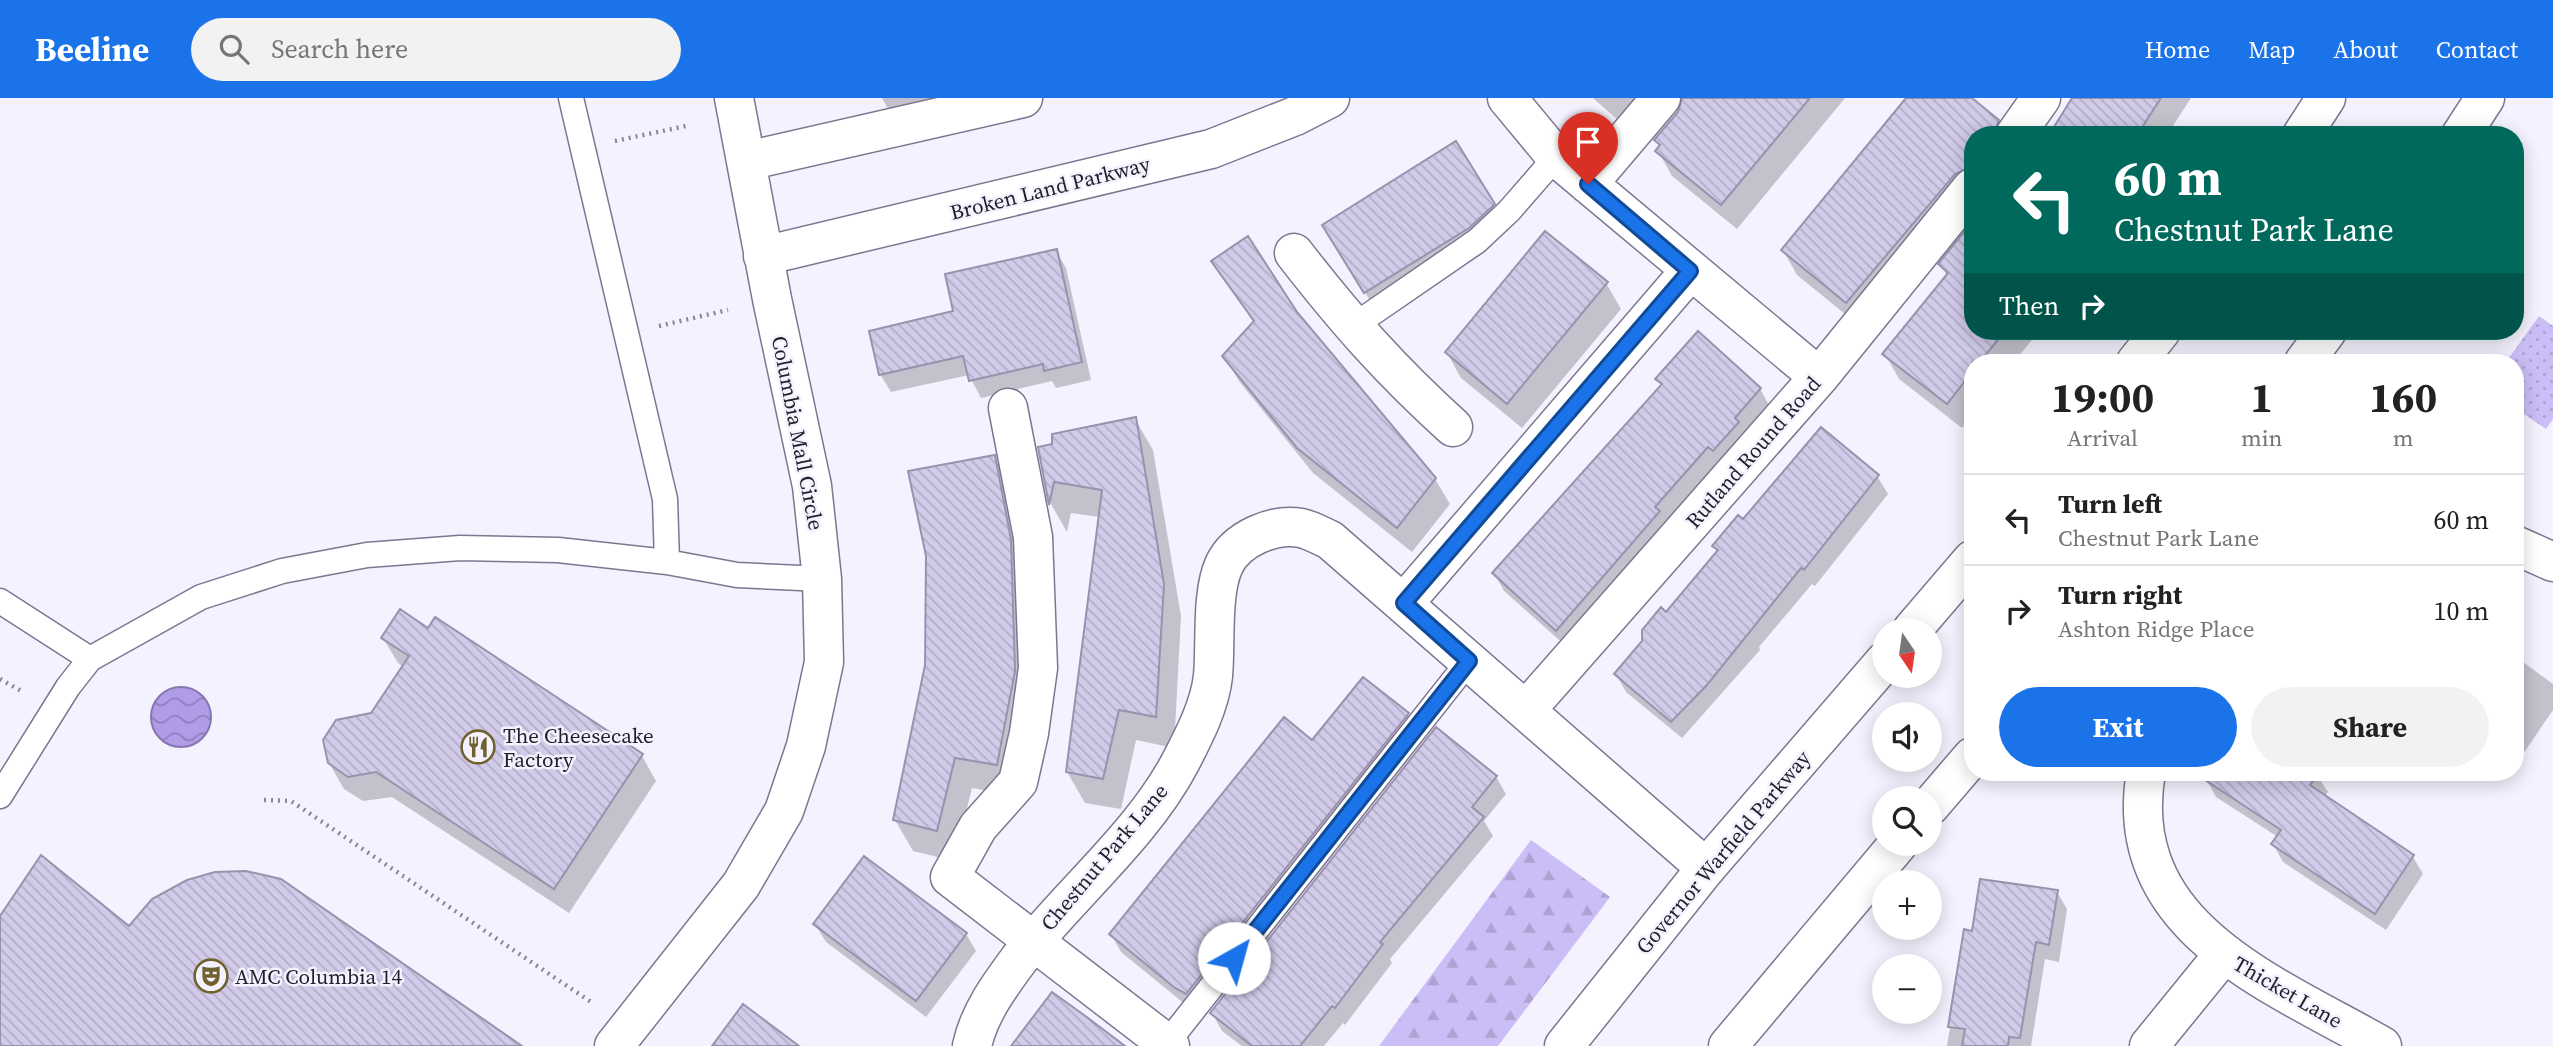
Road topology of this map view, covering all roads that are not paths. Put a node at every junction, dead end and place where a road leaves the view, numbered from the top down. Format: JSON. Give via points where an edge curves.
{"nodes":[{"id":1,"x":571,"y":98,"type":"edge"},
{"id":2,"x":734,"y":98,"type":"edge"},
{"id":3,"x":1023,"y":98,"type":"edge"},
{"id":4,"x":1330,"y":98,"type":"edge"},
{"id":5,"x":1507,"y":98,"type":"edge"},
{"id":6,"x":1661,"y":98,"type":"edge"},
{"id":7,"x":2041,"y":98,"type":"edge"},
{"id":8,"x":2326,"y":98,"type":"edge"},
{"id":9,"x":2485,"y":98,"type":"edge"},
{"id":10,"x":2021,"y":126,"type":"edge"},
{"id":11,"x":2308,"y":126,"type":"edge"},
{"id":12,"x":2467,"y":126,"type":"edge"},
{"id":13,"x":1556,"y":157,"type":"junction"},
{"id":14,"x":747,"y":161,"type":"junction"},
{"id":15,"x":1588,"y":184,"type":"junction"},
{"id":16,"x":1964,"y":198,"type":"edge"},
{"id":17,"x":1294,"y":253,"type":"dead end"},
{"id":18,"x":763,"y":256,"type":"junction"},
{"id":19,"x":1690,"y":271,"type":"junction"},
{"id":20,"x":1352,"y":327,"type":"junction"},
{"id":21,"x":2154,"y":340,"type":"edge"},
{"id":22,"x":2142,"y":354,"type":"edge"},
{"id":23,"x":1819,"y":377,"type":"junction"},
{"id":24,"x":1008,"y":408,"type":"dead end"},
{"id":25,"x":1453,"y":427,"type":"dead end"},
{"id":26,"x":2524,"y":549,"type":"edge"},
{"id":27,"x":667,"y":562,"type":"junction"},
{"id":28,"x":2553,"y":562,"type":"edge"},
{"id":29,"x":1964,"y":569,"type":"edge"},
{"id":30,"x":822,"y":579,"type":"junction"},
{"id":31,"x":0,"y":601,"type":"edge"},
{"id":32,"x":1404,"y":603,"type":"junction"},
{"id":33,"x":1922,"y":618,"type":"edge"},
{"id":34,"x":90,"y":659,"type":"junction"},
{"id":35,"x":1469,"y":661,"type":"junction"},
{"id":36,"x":1872,"y":676,"type":"edge"},
{"id":37,"x":1526,"y":710,"type":"junction"},
{"id":38,"x":1964,"y":766,"type":"edge"},
{"id":39,"x":2144,"y":781,"type":"edge"},
{"id":40,"x":1942,"y":792,"type":"edge"},
{"id":41,"x":0,"y":796,"type":"edge"},
{"id":42,"x":1888,"y":856,"type":"edge"},
{"id":43,"x":1706,"y":868,"type":"junction"},
{"id":44,"x":1034,"y":941,"type":"junction"},
{"id":45,"x":2223,"y":955,"type":"junction"},
{"id":46,"x":1168,"y":1045,"type":"edge"},
{"id":47,"x":614,"y":1046,"type":"edge"},
{"id":48,"x":972,"y":1046,"type":"edge"},
{"id":49,"x":1564,"y":1046,"type":"edge"},
{"id":50,"x":1728,"y":1046,"type":"edge"},
{"id":51,"x":2149,"y":1046,"type":"edge"},
{"id":52,"x":2382,"y":1046,"type":"edge"}],
"edges":[{"from":1,"to":27,"type":"lane","via":[[665,499]]},
{"from":2,"to":14,"type":"street","name":"Columbia Mall Circle"},
{"from":3,"to":14,"type":"street"},
{"from":4,"to":18,"type":"street","name":"Broken Land Parkway","via":[[1211,149]]},
{"from":5,"to":13,"type":"street"},
{"from":6,"to":15,"type":"street"},
{"from":7,"to":10,"type":"street"},
{"from":8,"to":11,"type":"street"},
{"from":9,"to":12,"type":"street"},
{"from":13,"to":15,"type":"street"},
{"from":13,"to":20,"type":"lane","via":[[1477,242]]},
{"from":14,"to":18,"type":"street","name":"Columbia Mall Circle"},
{"from":15,"to":19,"type":"street"},
{"from":16,"to":23,"type":"street","name":"Rutland Round Road"},
{"from":17,"to":20,"type":"street"},
{"from":18,"to":30,"type":"street","name":"Columbia Mall Circle","via":[[812,486]]},
{"from":19,"to":23,"type":"street"},
{"from":19,"to":32,"type":"street"},
{"from":20,"to":25,"type":"street","via":[[1394,374]]},
{"from":21,"to":22,"type":"street"},
{"from":23,"to":37,"type":"street","name":"Rutland Round Road"},
{"from":24,"to":44,"type":"street","via":[[1032,537],[1038,668],[1030,733],[1018,782],[978,827],[950,877]]},
{"from":26,"to":28,"type":"street"},
{"from":27,"to":30,"type":"lane","via":[[737,575]]},
{"from":27,"to":34,"type":"lane","via":[[544,550],[460,548],[367,555],[282,571],[201,597]]},
{"from":29,"to":33,"type":"street"},
{"from":30,"to":47,"type":"street","name":"Columbia Mall Circle","via":[[824,662],[806,746],[784,811],[741,885]]},
{"from":31,"to":34,"type":"lane"},
{"from":32,"to":35,"type":"street","name":"Chestnut Park Lane"},
{"from":32,"to":44,"type":"street","name":"Chestnut Park Lane","via":[[1330,540],[1300,528],[1273,529],[1238,547],[1224,565],[1221,578],[1213,679],[1181,761],[1156,801]]},
{"from":34,"to":41,"type":"lane"},
{"from":35,"to":37,"type":"street","name":"Chestnut Park Lane"},
{"from":35,"to":46,"type":"lane"},
{"from":36,"to":43,"type":"street","name":"Governor Warfield Parkway"},
{"from":37,"to":43,"type":"street","name":"Chestnut Park Lane"},
{"from":38,"to":40,"type":"street"},
{"from":39,"to":45,"type":"street","via":[[2146,846],[2158,880],[2176,908]]},
{"from":42,"to":50,"type":"street"},
{"from":43,"to":49,"type":"street","name":"Governor Warfield Parkway"},
{"from":44,"to":46,"type":"street"},
{"from":44,"to":48,"type":"street","name":"Chestnut Park Lane","via":[[996,990]]},
{"from":45,"to":51,"type":"street","name":"Thicket Lane"},
{"from":45,"to":52,"type":"street","name":"Thicket Lane"}]}
